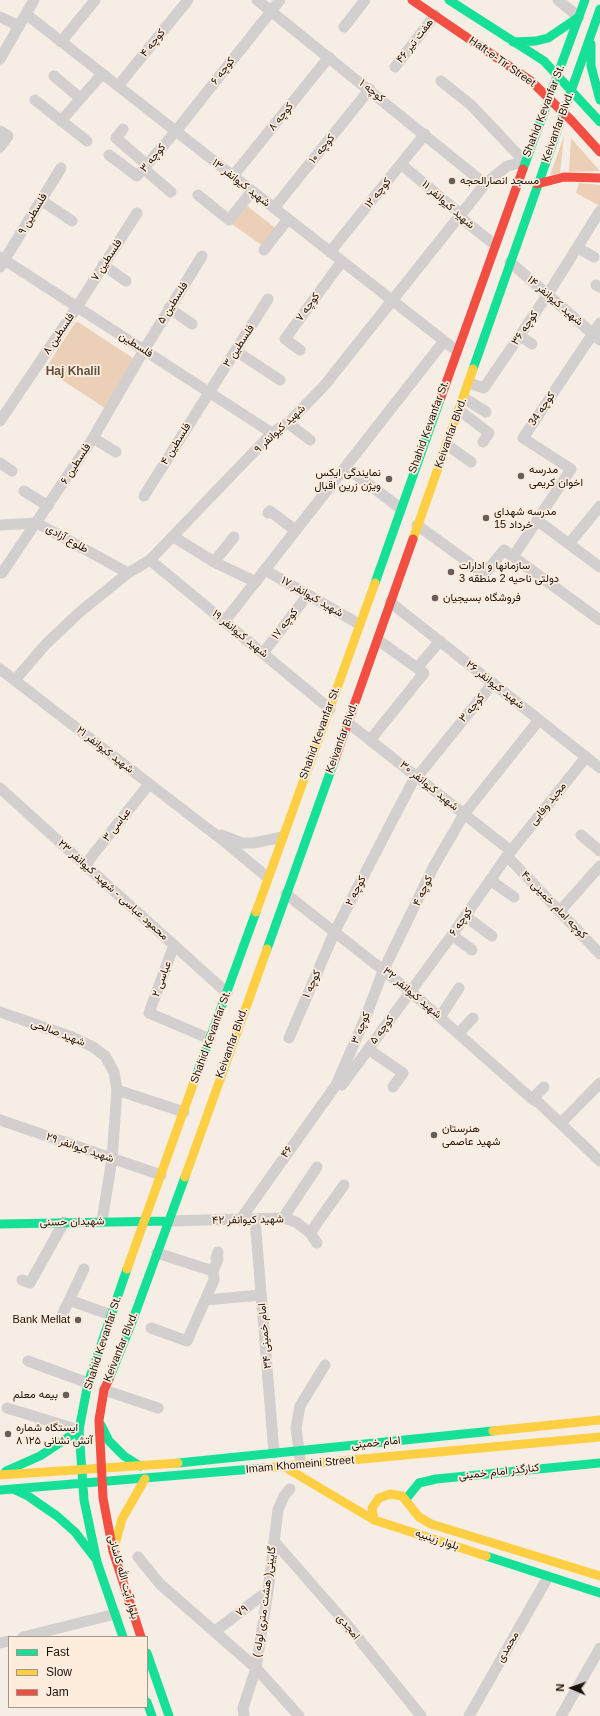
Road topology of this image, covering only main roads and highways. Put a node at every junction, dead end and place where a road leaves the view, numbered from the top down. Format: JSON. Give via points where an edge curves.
{"nodes":[{"id":1,"x":412,"y":0,"type":"edge"},
{"id":2,"x":449,"y":0,"type":"edge"},
{"id":3,"x":585,"y":0,"type":"edge"},
{"id":4,"x":600,"y":9,"type":"edge"},
{"id":5,"x":579,"y":17,"type":"junction"},
{"id":6,"x":598,"y":22,"type":"edge"},
{"id":7,"x":590,"y":36,"type":"junction"},
{"id":8,"x":513,"y":42,"type":"junction"},
{"id":9,"x":557,"y":75,"type":"junction"},
{"id":10,"x":571,"y":90,"type":"junction"},
{"id":11,"x":549,"y":98,"type":"junction"},
{"id":12,"x":600,"y":100,"type":"edge"},
{"id":13,"x":563,"y":112,"type":"junction"},
{"id":14,"x":600,"y":122,"type":"edge"},
{"id":15,"x":600,"y":152,"type":"edge"},
{"id":16,"x":600,"y":178,"type":"edge"},
{"id":17,"x":537,"y":184,"type":"junction"},
{"id":18,"x":169,"y":1221,"type":"junction"},
{"id":19,"x":143,"y":1222,"type":"junction"},
{"id":20,"x":0,"y":1224,"type":"edge"},
{"id":21,"x":99,"y":1420,"type":"junction"},
{"id":22,"x":600,"y":1420,"type":"edge"},
{"id":23,"x":79,"y":1430,"type":"junction"},
{"id":24,"x":600,"y":1437,"type":"edge"},
{"id":25,"x":600,"y":1463,"type":"edge"},
{"id":26,"x":140,"y":1466,"type":"junction"},
{"id":27,"x":283,"y":1466,"type":"junction"},
{"id":28,"x":101,"y":1469,"type":"junction"},
{"id":29,"x":81,"y":1470,"type":"junction"},
{"id":30,"x":0,"y":1475,"type":"edge"},
{"id":31,"x":145,"y":1479,"type":"junction"},
{"id":32,"x":102,"y":1483,"type":"junction"},
{"id":33,"x":82,"y":1484,"type":"junction"},
{"id":34,"x":13,"y":1489,"type":"junction"},
{"id":35,"x":0,"y":1490,"type":"edge"},
{"id":36,"x":406,"y":1499,"type":"junction"},
{"id":37,"x":374,"y":1520,"type":"junction"},
{"id":38,"x":113,"y":1551,"type":"junction"},
{"id":39,"x":97,"y":1562,"type":"junction"},
{"id":40,"x":600,"y":1576,"type":"edge"},
{"id":41,"x":600,"y":1593,"type":"edge"},
{"id":42,"x":123,"y":1636,"type":"edge"},
{"id":43,"x":141,"y":1636,"type":"edge"},
{"id":44,"x":148,"y":1656,"type":"edge"},
{"id":45,"x":148,"y":1705,"type":"edge"},
{"id":46,"x":152,"y":1716,"type":"edge"},
{"id":47,"x":170,"y":1716,"type":"edge"}],
"edges":[{"from":1,"to":11,"type":"main road","name":"Haft-e-Tir Street","via":[[531,81]]},
{"from":2,"to":8,"type":"main road","name":"Haft-e-Tir Street"},
{"from":3,"to":5,"type":"main road","name":"Shahid Kevanfar St."},
{"from":4,"to":6,"type":"main road","name":"Keivanfar Blvd."},
{"from":5,"to":8,"type":"main road","via":[[548,38]]},
{"from":5,"to":9,"type":"main road","name":"Shahid Kevanfar St."},
{"from":6,"to":7,"type":"main road","name":"Keivanfar Blvd."},
{"from":7,"to":10,"type":"main road","name":"Keivanfar Blvd."},
{"from":7,"to":12,"type":"main road","via":[[591,66]]},
{"from":8,"to":9,"type":"main road","name":"Haft-e-Tir Street","via":[[544,61]]},
{"from":9,"to":10,"type":"main road","name":"Haft-e-Tir Street"},
{"from":9,"to":11,"type":"main road","name":"Shahid Kevanfar St."},
{"from":10,"to":13,"type":"main road","name":"Keivanfar Blvd."},
{"from":10,"to":14,"type":"main road","name":"Haft-e-Tir Street"},
{"from":11,"to":13,"type":"main road","name":"Haft-e-Tir Street"},
{"from":11,"to":19,"type":"main road","name":"Shahid Kevanfar St."},
{"from":13,"to":15,"type":"main road","name":"Haft-e-Tir Street"},
{"from":13,"to":17,"type":"main road","name":"Keivanfar Blvd."},
{"from":16,"to":17,"type":"main road","via":[[564,177]]},
{"from":17,"to":18,"type":"main road","name":"Keivanfar Blvd.","via":[[469,384]]},
{"from":18,"to":19,"type":"main road","name":"شهیدان حسنی"},
{"from":18,"to":21,"type":"main road","name":"Keivanfar Blvd.","via":[[104,1390]]},
{"from":19,"to":20,"type":"main road","name":"شهیدان حسنی"},
{"from":19,"to":23,"type":"main road","name":"Shahid Kevanfar St.","via":[[88,1383]]},
{"from":21,"to":26,"type":"main road","via":[[109,1441],[124,1456]]},
{"from":21,"to":28,"type":"main road","name":"Keivanfar Blvd."},
{"from":22,"to":26,"type":"main road","name":"امام خمینی"},
{"from":23,"to":29,"type":"main road","name":"Shahid Kevanfar St."},
{"from":23,"to":30,"type":"main road","via":[[40,1456]]},
{"from":24,"to":27,"type":"main road","name":"Imam Khomeini Street"},
{"from":25,"to":36,"type":"main road","name":"کنارگذر امام خمینی","via":[[436,1478],[419,1483]]},
{"from":26,"to":28,"type":"main road","name":"امام خمینی"},
{"from":27,"to":31,"type":"main road","name":"Imam Khomeini Street"},
{"from":27,"to":37,"type":"main road","name":"بلوار زینبیه"},
{"from":28,"to":29,"type":"main road","name":"امام خمینی"},
{"from":28,"to":32,"type":"main road","name":"بلوار آیت الله کاشانی"},
{"from":29,"to":30,"type":"main road"},
{"from":29,"to":33,"type":"main road","name":"بلوار آیت الله کاشانی"},
{"from":31,"to":32,"type":"main road","name":"Imam Khomeini Street"},
{"from":31,"to":38,"type":"main road","via":[[122,1519]]},
{"from":32,"to":33,"type":"main road","name":"Imam Khomeini Street"},
{"from":32,"to":38,"type":"main road","name":"بلوار آیت الله کاشانی"},
{"from":33,"to":34,"type":"main road","name":"Imam Khomeini Street"},
{"from":33,"to":39,"type":"main road","name":"بلوار آیت الله کاشانی"},
{"from":34,"to":35,"type":"main road","name":"Imam Khomeini Street"},
{"from":34,"to":39,"type":"main road","via":[[57,1516],[75,1532]]},
{"from":36,"to":37,"type":"main road","via":[[390,1494],[379,1498],[372,1508]]},
{"from":36,"to":40,"type":"main road","name":"بلوار زینبیه","via":[[419,1516],[430,1524]]},
{"from":37,"to":41,"type":"main road","name":"بلوار زینبیه"},
{"from":38,"to":43,"type":"main road","name":"بلوار آیت الله کاشانی"},
{"from":39,"to":42,"type":"main road","name":"بلوار آیت الله کاشانی"},
{"from":44,"to":47,"type":"main road"},
{"from":45,"to":46,"type":"main road"}]}
